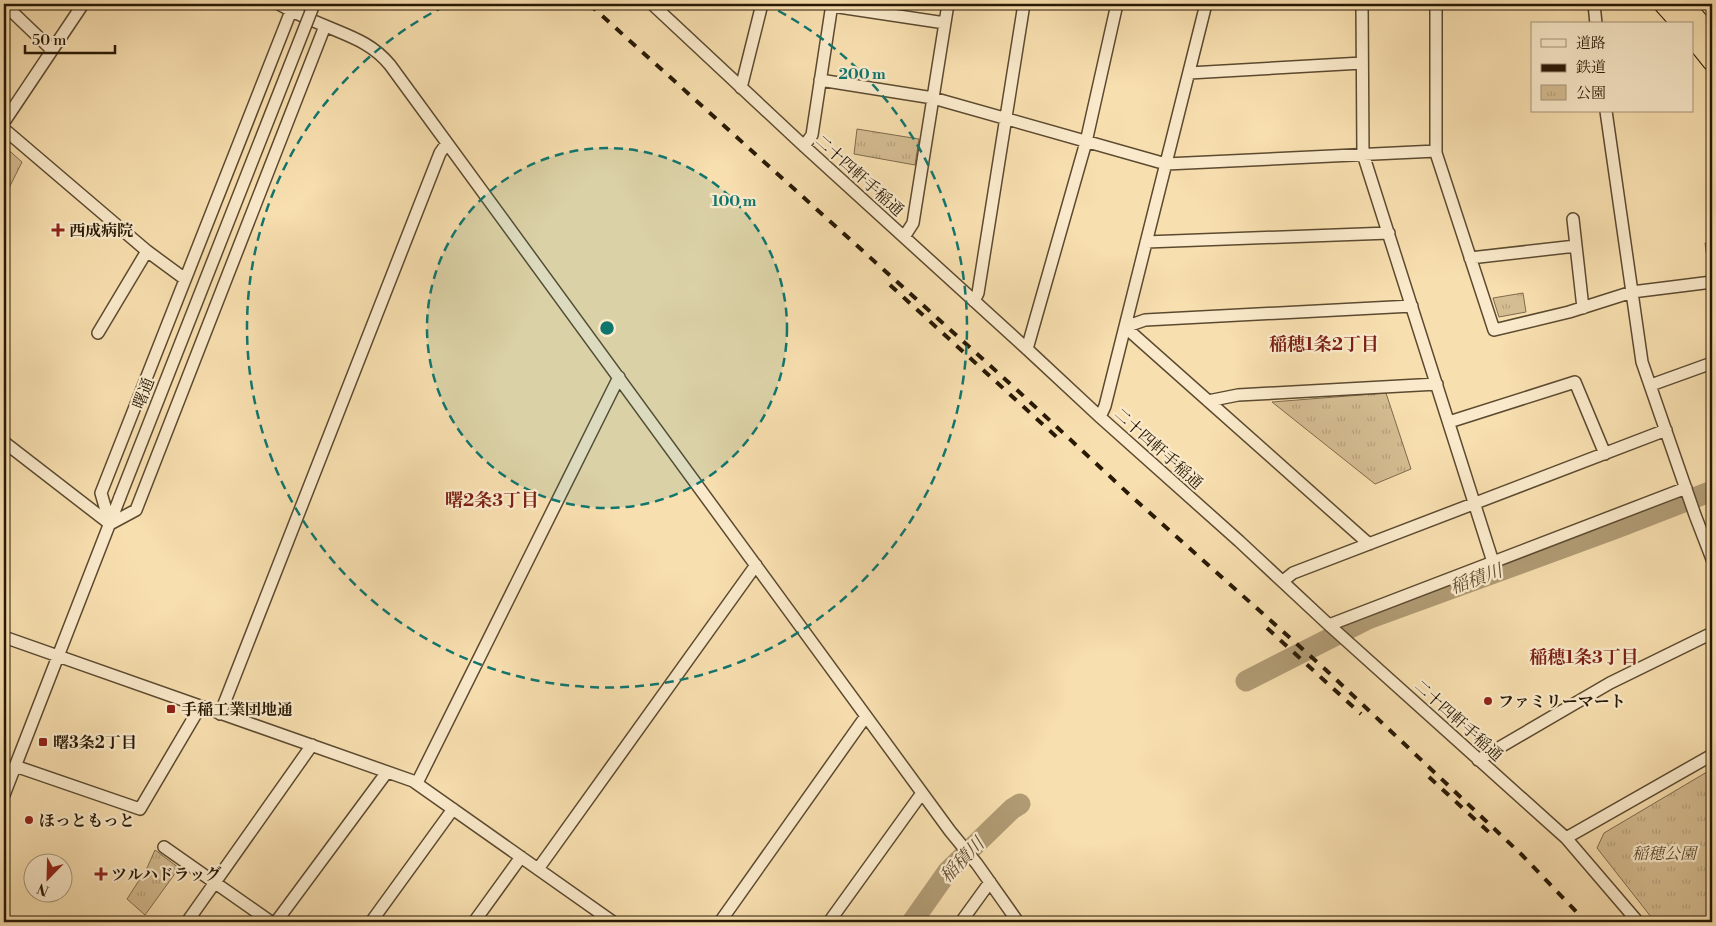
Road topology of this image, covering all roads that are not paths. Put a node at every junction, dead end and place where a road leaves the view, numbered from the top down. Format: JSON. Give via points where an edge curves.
{"nodes":[{"id":1,"x":4,"y":4,"type":"edge"},
{"id":2,"x":83,"y":4,"type":"edge"},
{"id":3,"x":278,"y":4,"type":"edge"},
{"id":4,"x":314,"y":4,"type":"edge"},
{"id":5,"x":652,"y":4,"type":"edge"},
{"id":6,"x":762,"y":4,"type":"edge"},
{"id":7,"x":948,"y":4,"type":"edge"},
{"id":8,"x":1024,"y":4,"type":"edge"},
{"id":9,"x":1117,"y":4,"type":"edge"},
{"id":10,"x":1206,"y":4,"type":"edge"},
{"id":11,"x":1362,"y":4,"type":"edge"},
{"id":12,"x":1436,"y":4,"type":"edge"},
{"id":13,"x":1594,"y":4,"type":"edge"},
{"id":14,"x":1663,"y":4,"type":"edge"},
{"id":15,"x":1684,"y":4,"type":"edge"},
{"id":16,"x":832,"y":5,"type":"edge"},
{"id":17,"x":291,"y":10,"type":"junction"},
{"id":18,"x":1596,"y":22,"type":"edge"},
{"id":19,"x":1679,"y":22,"type":"edge"},
{"id":20,"x":944,"y":23,"type":"junction"},
{"id":21,"x":325,"y":26,"type":"junction"},
{"id":22,"x":1712,"y":36,"type":"edge"},
{"id":23,"x":1694,"y":40,"type":"edge"},
{"id":24,"x":52,"y":50,"type":"junction"},
{"id":25,"x":1712,"y":62,"type":"edge"},
{"id":26,"x":1362,"y":63,"type":"junction"},
{"id":27,"x":1189,"y":74,"type":"junction"},
{"id":28,"x":820,"y":80,"type":"junction"},
{"id":29,"x":741,"y":88,"type":"junction"},
{"id":30,"x":933,"y":98,"type":"junction"},
{"id":31,"x":1606,"y":112,"type":"edge"},
{"id":32,"x":1006,"y":119,"type":"junction"},
{"id":33,"x":4,"y":122,"type":"edge"},
{"id":34,"x":4,"y":129,"type":"edge"},
{"id":35,"x":1086,"y":142,"type":"junction"},
{"id":36,"x":447,"y":143,"type":"junction"},
{"id":37,"x":804,"y":146,"type":"junction"},
{"id":38,"x":1436,"y":151,"type":"junction"},
{"id":39,"x":1363,"y":154,"type":"junction"},
{"id":40,"x":1166,"y":164,"type":"junction"},
{"id":41,"x":1573,"y":219,"type":"dead end"},
{"id":42,"x":1389,"y":233,"type":"junction"},
{"id":43,"x":904,"y":237,"type":"junction"},
{"id":44,"x":1146,"y":242,"type":"junction"},
{"id":45,"x":1576,"y":246,"type":"junction"},
{"id":46,"x":147,"y":250,"type":"junction"},
{"id":47,"x":1470,"y":258,"type":"junction"},
{"id":48,"x":185,"y":279,"type":"junction"},
{"id":49,"x":1712,"y":282,"type":"edge"},
{"id":50,"x":1632,"y":292,"type":"junction"},
{"id":51,"x":974,"y":301,"type":"junction"},
{"id":52,"x":1412,"y":306,"type":"junction"},
{"id":53,"x":1583,"y":308,"type":"junction"},
{"id":54,"x":1125,"y":327,"type":"junction"},
{"id":55,"x":98,"y":333,"type":"dead end"},
{"id":56,"x":1028,"y":349,"type":"junction"},
{"id":57,"x":1712,"y":363,"type":"edge"},
{"id":58,"x":619,"y":377,"type":"junction"},
{"id":59,"x":1437,"y":384,"type":"junction"},
{"id":60,"x":1650,"y":385,"type":"junction"},
{"id":61,"x":1208,"y":401,"type":"junction"},
{"id":62,"x":1100,"y":417,"type":"junction"},
{"id":63,"x":1449,"y":422,"type":"junction"},
{"id":64,"x":1666,"y":430,"type":"junction"},
{"id":65,"x":4,"y":442,"type":"edge"},
{"id":66,"x":1605,"y":454,"type":"junction"},
{"id":67,"x":1687,"y":490,"type":"junction"},
{"id":68,"x":1475,"y":503,"type":"junction"},
{"id":69,"x":110,"y":524,"type":"junction"},
{"id":70,"x":1369,"y":544,"type":"junction"},
{"id":71,"x":1712,"y":559,"type":"edge"},
{"id":72,"x":1494,"y":562,"type":"junction"},
{"id":73,"x":756,"y":565,"type":"junction"},
{"id":74,"x":1283,"y":581,"type":"junction"},
{"id":75,"x":1332,"y":628,"type":"junction"},
{"id":76,"x":1712,"y":633,"type":"edge"},
{"id":77,"x":4,"y":637,"type":"edge"},
{"id":78,"x":58,"y":658,"type":"junction"},
{"id":79,"x":200,"y":707,"type":"junction"},
{"id":80,"x":220,"y":714,"type":"junction"},
{"id":81,"x":866,"y":716,"type":"junction"},
{"id":82,"x":312,"y":745,"type":"junction"},
{"id":83,"x":1712,"y":755,"type":"edge"},
{"id":84,"x":1478,"y":760,"type":"junction"},
{"id":85,"x":15,"y":766,"type":"junction"},
{"id":86,"x":387,"y":772,"type":"junction"},
{"id":87,"x":417,"y":784,"type":"junction"},
{"id":88,"x":922,"y":793,"type":"junction"},
{"id":89,"x":4,"y":794,"type":"edge"},
{"id":90,"x":453,"y":809,"type":"junction"},
{"id":91,"x":1566,"y":838,"type":"junction"},
{"id":92,"x":164,"y":847,"type":"dead end"},
{"id":93,"x":521,"y":857,"type":"junction"},
{"id":94,"x":538,"y":870,"type":"junction"},
{"id":95,"x":990,"y":882,"type":"junction"},
{"id":96,"x":215,"y":883,"type":"junction"},
{"id":97,"x":187,"y":922,"type":"edge"},
{"id":98,"x":270,"y":922,"type":"edge"},
{"id":99,"x":276,"y":922,"type":"edge"},
{"id":100,"x":371,"y":922,"type":"edge"},
{"id":101,"x":474,"y":922,"type":"edge"},
{"id":102,"x":613,"y":922,"type":"edge"},
{"id":103,"x":720,"y":922,"type":"edge"},
{"id":104,"x":829,"y":922,"type":"edge"},
{"id":105,"x":961,"y":922,"type":"edge"},
{"id":106,"x":1018,"y":922,"type":"edge"},
{"id":107,"x":1638,"y":922,"type":"edge"}],
"edges":[{"from":1,"to":24,"type":"street"},
{"from":2,"to":24,"type":"street"},
{"from":3,"to":17,"type":"street"},
{"from":4,"to":69,"type":"street","name":"曙通","bridge":true},
{"from":5,"to":29,"type":"street","name":"二十四軒手稲通"},
{"from":6,"to":29,"type":"street"},
{"from":7,"to":20,"type":"street"},
{"from":8,"to":32,"type":"street"},
{"from":9,"to":35,"type":"street"},
{"from":10,"to":27,"type":"street"},
{"from":11,"to":26,"type":"street"},
{"from":12,"to":38,"type":"street"},
{"from":13,"to":18,"type":"street"},
{"from":14,"to":19,"type":"highway"},
{"from":15,"to":22,"type":"highway"},
{"from":16,"to":20,"type":"street"},
{"from":16,"to":28,"type":"street"},
{"from":17,"to":21,"type":"street"},
{"from":17,"to":48,"type":"street"},
{"from":20,"to":30,"type":"street"},
{"from":21,"to":36,"type":"street","via":[[361,40],[381,54]]},
{"from":21,"to":69,"type":"street","via":[[136,510]]},
{"from":23,"to":25,"type":"highway"},
{"from":24,"to":33,"type":"street"},
{"from":26,"to":27,"type":"street"},
{"from":26,"to":39,"type":"street"},
{"from":27,"to":40,"type":"street"},
{"from":28,"to":30,"type":"street"},
{"from":28,"to":37,"type":"street","via":[[812,135]]},
{"from":29,"to":37,"type":"street","name":"二十四軒手稲通"},
{"from":30,"to":32,"type":"street"},
{"from":30,"to":43,"type":"street","via":[[913,223]]},
{"from":31,"to":50,"type":"street"},
{"from":32,"to":35,"type":"street"},
{"from":32,"to":51,"type":"street","via":[[978,293]]},
{"from":34,"to":46,"type":"street"},
{"from":35,"to":40,"type":"street"},
{"from":35,"to":56,"type":"street"},
{"from":36,"to":58,"type":"street"},
{"from":36,"to":80,"type":"street","via":[[440,153]]},
{"from":37,"to":43,"type":"street","name":"二十四軒手稲通"},
{"from":38,"to":39,"type":"street"},
{"from":38,"to":47,"type":"street"},
{"from":39,"to":40,"type":"street"},
{"from":39,"to":42,"type":"street"},
{"from":40,"to":44,"type":"street"},
{"from":41,"to":45,"type":"street"},
{"from":42,"to":44,"type":"street"},
{"from":42,"to":52,"type":"street"},
{"from":43,"to":51,"type":"street","name":"二十四軒手稲通"},
{"from":44,"to":54,"type":"street"},
{"from":45,"to":47,"type":"street"},
{"from":45,"to":53,"type":"street"},
{"from":46,"to":48,"type":"street"},
{"from":46,"to":55,"type":"street"},
{"from":47,"to":53,"type":"street","via":[[1494,330]]},
{"from":48,"to":69,"type":"street","via":[[101,493]]},
{"from":49,"to":50,"type":"street"},
{"from":50,"to":53,"type":"street"},
{"from":50,"to":60,"type":"street","via":[[1642,362]]},
{"from":51,"to":56,"type":"street","name":"二十四軒手稲通"},
{"from":52,"to":54,"type":"street","via":[[1146,320]]},
{"from":52,"to":59,"type":"street"},
{"from":54,"to":61,"type":"street"},
{"from":54,"to":62,"type":"street"},
{"from":56,"to":62,"type":"street","name":"二十四軒手稲通"},
{"from":57,"to":60,"type":"street"},
{"from":58,"to":73,"type":"street"},
{"from":58,"to":87,"type":"street"},
{"from":59,"to":61,"type":"street","via":[[1238,395]]},
{"from":59,"to":63,"type":"street"},
{"from":60,"to":64,"type":"street"},
{"from":61,"to":70,"type":"street"},
{"from":62,"to":74,"type":"street","name":"二十四軒手稲通"},
{"from":63,"to":66,"type":"street","via":[[1575,382]]},
{"from":63,"to":68,"type":"street"},
{"from":64,"to":66,"type":"street"},
{"from":64,"to":67,"type":"street"},
{"from":65,"to":69,"type":"street"},
{"from":66,"to":68,"type":"street"},
{"from":67,"to":71,"type":"street"},
{"from":67,"to":72,"type":"street"},
{"from":68,"to":70,"type":"street"},
{"from":68,"to":72,"type":"street"},
{"from":69,"to":78,"type":"street","name":"曙通"},
{"from":70,"to":74,"type":"street","via":[[1293,573]]},
{"from":72,"to":75,"type":"street"},
{"from":73,"to":81,"type":"street"},
{"from":73,"to":94,"type":"street"},
{"from":74,"to":75,"type":"street","name":"二十四軒手稲通"},
{"from":75,"to":84,"type":"street","name":"二十四軒手稲通"},
{"from":76,"to":84,"type":"street","via":[[1610,683]]},
{"from":77,"to":78,"type":"street"},
{"from":78,"to":79,"type":"street"},
{"from":78,"to":85,"type":"street","name":"曙通"},
{"from":79,"to":80,"type":"street"},
{"from":79,"to":85,"type":"street","via":[[140,809]]},
{"from":80,"to":82,"type":"street"},
{"from":81,"to":88,"type":"street"},
{"from":81,"to":103,"type":"street"},
{"from":82,"to":86,"type":"street"},
{"from":82,"to":96,"type":"street"},
{"from":83,"to":91,"type":"street"},
{"from":84,"to":91,"type":"street","name":"二十四軒手稲通"},
{"from":85,"to":89,"type":"street","name":"曙通"},
{"from":86,"to":87,"type":"street"},
{"from":86,"to":99,"type":"street"},
{"from":87,"to":90,"type":"street"},
{"from":88,"to":95,"type":"street"},
{"from":88,"to":104,"type":"street"},
{"from":90,"to":93,"type":"street"},
{"from":90,"to":100,"type":"street"},
{"from":91,"to":107,"type":"street","name":"二十四軒手稲通"},
{"from":92,"to":96,"type":"street"},
{"from":93,"to":94,"type":"street"},
{"from":93,"to":101,"type":"street"},
{"from":94,"to":102,"type":"street"},
{"from":95,"to":105,"type":"street"},
{"from":95,"to":106,"type":"street"},
{"from":96,"to":97,"type":"street"},
{"from":96,"to":98,"type":"street"}]}
